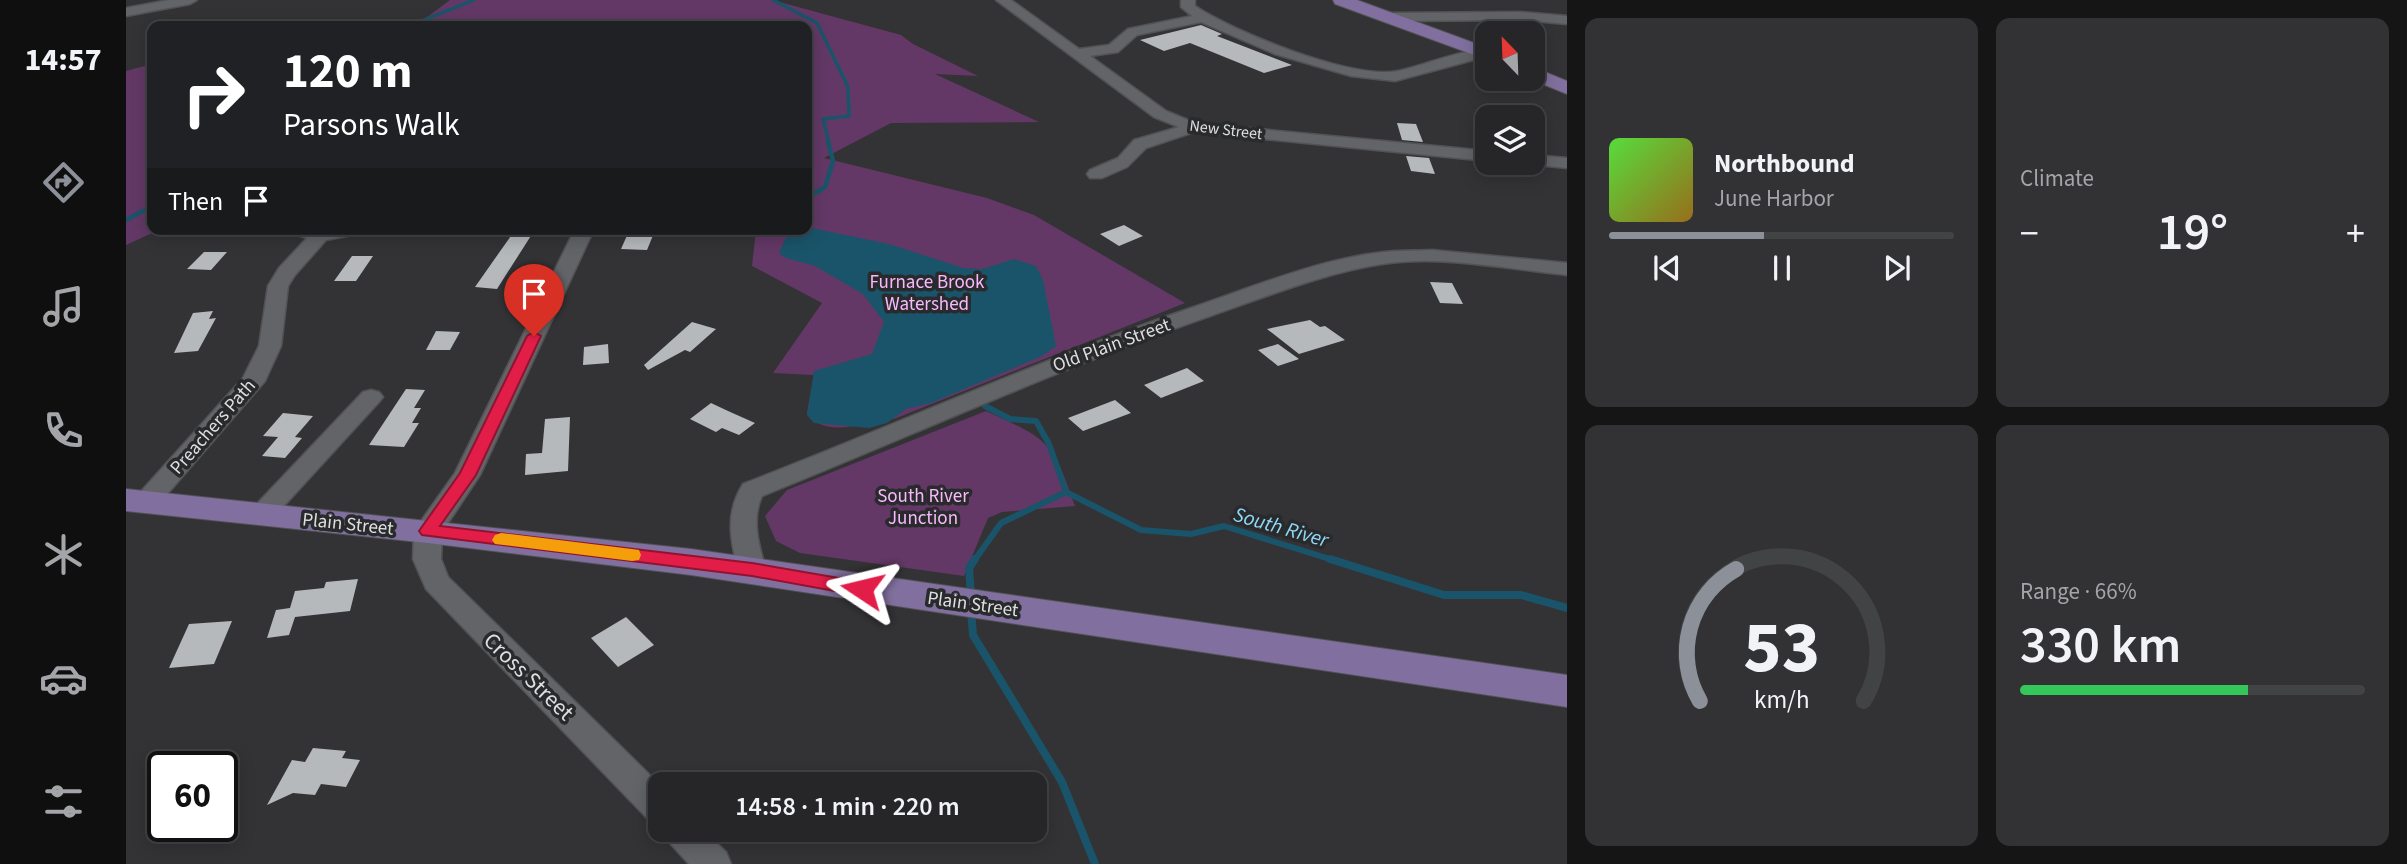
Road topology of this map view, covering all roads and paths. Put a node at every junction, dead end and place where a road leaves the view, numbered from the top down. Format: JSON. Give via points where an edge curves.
{"nodes":[{"id":1,"x":190,"y":0,"type":"edge"},
{"id":2,"x":1003,"y":0,"type":"edge"},
{"id":3,"x":1188,"y":0,"type":"edge"},
{"id":4,"x":1341,"y":0,"type":"edge"},
{"id":5,"x":1445,"y":0,"type":"edge"},
{"id":6,"x":1507,"y":7,"type":"edge"},
{"id":7,"x":126,"y":12,"type":"edge"},
{"id":8,"x":1474,"y":16,"type":"junction"},
{"id":9,"x":1391,"y":17,"type":"junction"},
{"id":10,"x":1203,"y":18,"type":"junction"},
{"id":11,"x":1567,"y":20,"type":"edge"},
{"id":12,"x":1475,"y":50,"type":"edge"},
{"id":13,"x":1079,"y":53,"type":"junction"},
{"id":14,"x":1475,"y":56,"type":"edge"},
{"id":15,"x":1545,"y":79,"type":"edge"},
{"id":16,"x":1567,"y":88,"type":"edge"},
{"id":17,"x":1192,"y":127,"type":"junction"},
{"id":18,"x":1475,"y":155,"type":"edge"},
{"id":19,"x":1545,"y":161,"type":"edge"},
{"id":20,"x":1567,"y":163,"type":"edge"},
{"id":21,"x":1096,"y":174,"type":"dead end"},
{"id":22,"x":307,"y":235,"type":"edge"},
{"id":23,"x":582,"y":235,"type":"edge"},
{"id":24,"x":1567,"y":269,"type":"edge"},
{"id":25,"x":371,"y":397,"type":"dead end"},
{"id":26,"x":136,"y":501,"type":"edge"},
{"id":27,"x":262,"y":514,"type":"junction"},
{"id":28,"x":428,"y":531,"type":"junction"},
{"id":29,"x":752,"y":570,"type":"junction"},
{"id":30,"x":1567,"y":691,"type":"edge"},
{"id":31,"x":648,"y":796,"type":"edge"},
{"id":32,"x":692,"y":842,"type":"edge"},
{"id":33,"x":713,"y":864,"type":"edge"}],
"edges":[{"from":1,"to":7,"type":"street"},
{"from":2,"to":13,"type":"street","name":"New Street"},
{"from":3,"to":10,"type":"street","via":[[1188,7]]},
{"from":4,"to":9,"type":"main road"},
{"from":5,"to":8,"type":"street"},
{"from":6,"to":8,"type":"street"},
{"from":6,"to":11,"type":"street"},
{"from":8,"to":9,"type":"street"},
{"from":9,"to":12,"type":"main road"},
{"from":10,"to":13,"type":"street","via":[[1133,32],[1114,49]]},
{"from":10,"to":14,"type":"street","via":[[1302,58],[1366,74],[1395,76]]},
{"from":13,"to":17,"type":"street","name":"New Street","via":[[1160,114]]},
{"from":15,"to":16,"type":"main road"},
{"from":17,"to":18,"type":"street","name":"New Street"},
{"from":17,"to":21,"type":"street","via":[[1141,143],[1123,163]]},
{"from":19,"to":20,"type":"street"},
{"from":22,"to":26,"type":"street","name":"Preachers Path","via":[[278,286],[270,346],[253,381]]},
{"from":23,"to":28,"type":"street","via":[[467,475]]},
{"from":24,"to":29,"type":"street","name":"Old Plain Street","via":[[1433,256],[1373,259],[1271,288],[1102,346],[752,490],[741,520]]},
{"from":25,"to":27,"type":"street"},
{"from":26,"to":27,"type":"main road","name":"Plain Street"},
{"from":27,"to":28,"type":"main road","name":"Plain Street"},
{"from":28,"to":29,"type":"main road","name":"Plain Street"},
{"from":28,"to":31,"type":"street","name":"Cross Street","via":[[428,558],[436,582]]},
{"from":29,"to":30,"type":"main road","name":"Plain Street"},
{"from":32,"to":33,"type":"street"}]}
